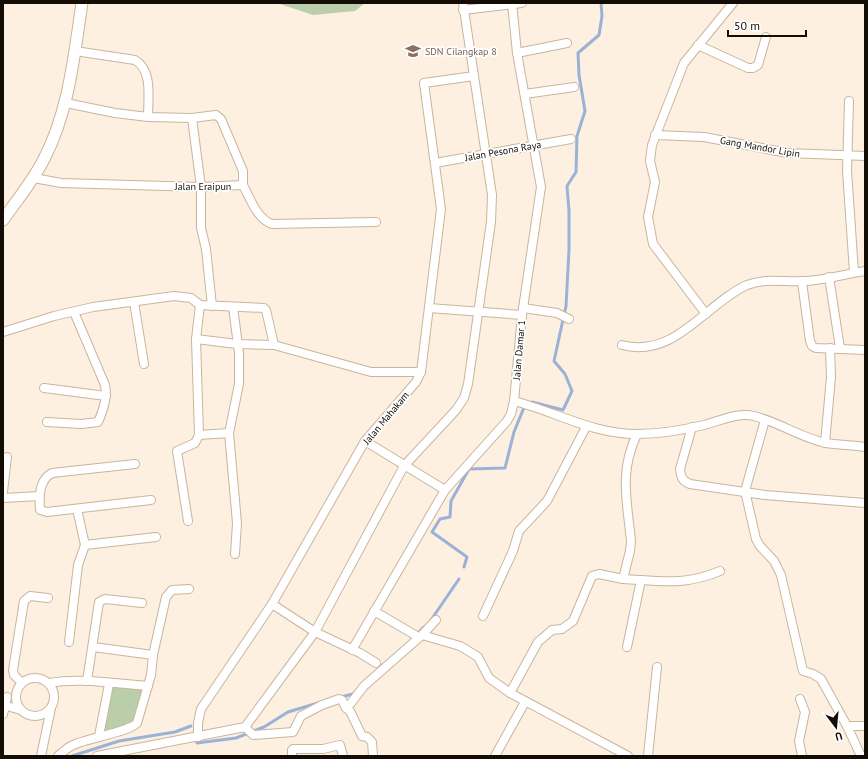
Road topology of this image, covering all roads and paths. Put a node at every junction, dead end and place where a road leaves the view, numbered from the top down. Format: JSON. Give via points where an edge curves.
{"nodes":[{"id":1,"x":82,"y":3,"type":"edge"},
{"id":2,"x":522,"y":3,"type":"edge"},
{"id":3,"x":733,"y":3,"type":"edge"},
{"id":4,"x":512,"y":4,"type":"edge"},
{"id":5,"x":463,"y":6,"type":"edge"},
{"id":6,"x":766,"y":37,"type":"dead end"},
{"id":7,"x":567,"y":43,"type":"dead end"},
{"id":8,"x":698,"y":45,"type":"junction"},
{"id":9,"x":75,"y":50,"type":"junction"},
{"id":10,"x":518,"y":53,"type":"junction"},
{"id":11,"x":474,"y":76,"type":"junction"},
{"id":12,"x":574,"y":87,"type":"dead end"},
{"id":13,"x":525,"y":94,"type":"junction"},
{"id":14,"x":849,"y":101,"type":"dead end"},
{"id":15,"x":66,"y":103,"type":"junction"},
{"id":16,"x":148,"y":117,"type":"junction"},
{"id":17,"x":192,"y":118,"type":"junction"},
{"id":18,"x":655,"y":135,"type":"junction"},
{"id":19,"x":571,"y":139,"type":"dead end"},
{"id":20,"x":535,"y":145,"type":"junction"},
{"id":21,"x":485,"y":154,"type":"junction"},
{"id":22,"x":847,"y":156,"type":"junction"},
{"id":23,"x":865,"y":156,"type":"edge"},
{"id":24,"x":435,"y":163,"type":"junction"},
{"id":25,"x":34,"y":178,"type":"junction"},
{"id":26,"x":243,"y":185,"type":"junction"},
{"id":27,"x":201,"y":187,"type":"junction"},
{"id":28,"x":3,"y":220,"type":"edge"},
{"id":29,"x":376,"y":222,"type":"dead end"},
{"id":30,"x":865,"y":271,"type":"edge"},
{"id":31,"x":854,"y":272,"type":"junction"},
{"id":32,"x":829,"y":277,"type":"junction"},
{"id":33,"x":802,"y":282,"type":"junction"},
{"id":34,"x":134,"y":302,"type":"junction"},
{"id":35,"x":200,"y":305,"type":"junction"},
{"id":36,"x":212,"y":306,"type":"junction"},
{"id":37,"x":233,"y":307,"type":"junction"},
{"id":38,"x":430,"y":308,"type":"junction"},
{"id":39,"x":478,"y":311,"type":"junction"},
{"id":40,"x":74,"y":312,"type":"junction"},
{"id":41,"x":522,"y":312,"type":"junction"},
{"id":42,"x":706,"y":314,"type":"junction"},
{"id":43,"x":567,"y":318,"type":"dead end"},
{"id":44,"x":3,"y":332,"type":"edge"},
{"id":45,"x":196,"y":339,"type":"junction"},
{"id":46,"x":237,"y":344,"type":"junction"},
{"id":47,"x":622,"y":344,"type":"dead end"},
{"id":48,"x":274,"y":345,"type":"junction"},
{"id":49,"x":830,"y":348,"type":"junction"},
{"id":50,"x":840,"y":348,"type":"junction"},
{"id":51,"x":865,"y":350,"type":"edge"},
{"id":52,"x":144,"y":364,"type":"dead end"},
{"id":53,"x":421,"y":372,"type":"junction"},
{"id":54,"x":44,"y":388,"type":"dead end"},
{"id":55,"x":106,"y":396,"type":"junction"},
{"id":56,"x":514,"y":401,"type":"junction"},
{"id":57,"x":765,"y":420,"type":"junction"},
{"id":58,"x":47,"y":422,"type":"dead end"},
{"id":59,"x":586,"y":426,"type":"junction"},
{"id":60,"x":692,"y":427,"type":"junction"},
{"id":61,"x":229,"y":433,"type":"junction"},
{"id":62,"x":637,"y":434,"type":"junction"},
{"id":63,"x":199,"y":435,"type":"junction"},
{"id":64,"x":365,"y":441,"type":"junction"},
{"id":65,"x":825,"y":443,"type":"junction"},
{"id":66,"x":865,"y":447,"type":"edge"},
{"id":67,"x":7,"y":457,"type":"dead end"},
{"id":68,"x":136,"y":464,"type":"dead end"},
{"id":69,"x":404,"y":466,"type":"junction"},
{"id":70,"x":445,"y":490,"type":"junction"},
{"id":71,"x":745,"y":491,"type":"junction"},
{"id":72,"x":3,"y":492,"type":"edge"},
{"id":73,"x":39,"y":496,"type":"junction"},
{"id":74,"x":3,"y":498,"type":"edge"},
{"id":75,"x":151,"y":500,"type":"dead end"},
{"id":76,"x":865,"y":504,"type":"edge"},
{"id":77,"x":77,"y":509,"type":"junction"},
{"id":78,"x":188,"y":521,"type":"dead end"},
{"id":79,"x":156,"y":537,"type":"dead end"},
{"id":80,"x":85,"y":545,"type":"junction"},
{"id":81,"x":235,"y":554,"type":"dead end"},
{"id":82,"x":720,"y":570,"type":"dead end"},
{"id":83,"x":623,"y":579,"type":"junction"},
{"id":84,"x":641,"y":580,"type":"junction"},
{"id":85,"x":189,"y":589,"type":"dead end"},
{"id":86,"x":48,"y":598,"type":"dead end"},
{"id":87,"x":142,"y":603,"type":"dead end"},
{"id":88,"x":272,"y":604,"type":"junction"},
{"id":89,"x":374,"y":611,"type":"junction"},
{"id":90,"x":483,"y":616,"type":"dead end"},
{"id":91,"x":436,"y":620,"type":"dead end"},
{"id":92,"x":315,"y":632,"type":"junction"},
{"id":93,"x":418,"y":635,"type":"junction"},
{"id":94,"x":69,"y":642,"type":"dead end"},
{"id":95,"x":93,"y":647,"type":"junction"},
{"id":96,"x":627,"y":647,"type":"dead end"},
{"id":97,"x":352,"y":650,"type":"junction"},
{"id":98,"x":152,"y":655,"type":"junction"},
{"id":99,"x":376,"y":663,"type":"dead end"},
{"id":100,"x":656,"y":667,"type":"dead end"},
{"id":101,"x":87,"y":680,"type":"junction"},
{"id":102,"x":22,"y":683,"type":"junction"},
{"id":103,"x":50,"y":684,"type":"junction"},
{"id":104,"x":109,"y":684,"type":"junction"},
{"id":105,"x":148,"y":686,"type":"junction"},
{"id":106,"x":510,"y":693,"type":"junction"},
{"id":107,"x":5,"y":696,"type":"edge"},
{"id":108,"x":16,"y":698,"type":"junction"},
{"id":109,"x":800,"y":699,"type":"dead end"},
{"id":110,"x":525,"y":702,"type":"junction"},
{"id":111,"x":4,"y":708,"type":"edge"},
{"id":112,"x":51,"y":708,"type":"junction"},
{"id":113,"x":346,"y":708,"type":"junction"},
{"id":114,"x":22,"y":710,"type":"junction"},
{"id":115,"x":847,"y":726,"type":"junction"},
{"id":116,"x":865,"y":726,"type":"edge"},
{"id":117,"x":249,"y":731,"type":"junction"},
{"id":118,"x":99,"y":736,"type":"junction"},
{"id":119,"x":198,"y":737,"type":"junction"},
{"id":120,"x":41,"y":756,"type":"edge"},
{"id":121,"x":58,"y":756,"type":"edge"},
{"id":122,"x":97,"y":756,"type":"edge"},
{"id":123,"x":292,"y":756,"type":"edge"},
{"id":124,"x":343,"y":756,"type":"edge"},
{"id":125,"x":373,"y":756,"type":"edge"},
{"id":126,"x":495,"y":756,"type":"edge"},
{"id":127,"x":628,"y":756,"type":"edge"},
{"id":128,"x":648,"y":756,"type":"edge"},
{"id":129,"x":802,"y":756,"type":"edge"},
{"id":130,"x":861,"y":756,"type":"edge"}],
"edges":[{"from":1,"to":9,"type":"street"},
{"from":2,"to":4,"type":"street"},
{"from":3,"to":8,"type":"street"},
{"from":4,"to":5,"type":"street"},
{"from":4,"to":10,"type":"street","name":"Jalan Damar 1"},
{"from":5,"to":11,"type":"street"},
{"from":6,"to":8,"type":"street","via":[[758,65],[753,68]]},
{"from":7,"to":10,"type":"street"},
{"from":8,"to":18,"type":"street","via":[[684,63]]},
{"from":9,"to":15,"type":"street"},
{"from":9,"to":16,"type":"street","via":[[135,60],[141,64],[146,72]]},
{"from":10,"to":13,"type":"street","name":"Jalan Damar 1"},
{"from":11,"to":21,"type":"street"},
{"from":11,"to":24,"type":"street","name":"Jalan Mahakam","via":[[424,82]]},
{"from":12,"to":13,"type":"street"},
{"from":13,"to":20,"type":"street","name":"Jalan Damar 1"},
{"from":14,"to":22,"type":"street"},
{"from":15,"to":16,"type":"street"},
{"from":15,"to":25,"type":"street","via":[[45,158]]},
{"from":16,"to":17,"type":"street"},
{"from":17,"to":26,"type":"street","via":[[216,115],[221,119],[243,172]]},
{"from":17,"to":27,"type":"street"},
{"from":18,"to":22,"type":"street","name":"Gang Mandor Lipin","via":[[704,137],[788,153]]},
{"from":18,"to":42,"type":"street","via":[[650,155],[655,182],[648,217],[653,244]]},
{"from":19,"to":20,"type":"street","name":"Jalan Pesona Raya"},
{"from":20,"to":21,"type":"street","name":"Jalan Pesona Raya"},
{"from":20,"to":41,"type":"street","name":"Jalan Damar 1","via":[[541,187]]},
{"from":21,"to":24,"type":"street","name":"Jalan Pesona Raya"},
{"from":21,"to":39,"type":"street","via":[[492,194],[491,222]]},
{"from":22,"to":23,"type":"street","name":"Gang Mandor Lipin"},
{"from":22,"to":31,"type":"street"},
{"from":24,"to":38,"type":"street","name":"Jalan Mahakam","via":[[441,209]]},
{"from":25,"to":27,"type":"street","name":"Jalan Eraipun","via":[[61,183]]},
{"from":25,"to":28,"type":"street"},
{"from":26,"to":27,"type":"street","name":"Jalan Eraipun"},
{"from":26,"to":29,"type":"street","name":"Jalan Eraipun","via":[[260,216],[272,224]]},
{"from":27,"to":36,"type":"street","via":[[201,228],[206,249]]},
{"from":30,"to":31,"type":"street"},
{"from":31,"to":32,"type":"street"},
{"from":32,"to":33,"type":"street"},
{"from":32,"to":50,"type":"street"},
{"from":33,"to":42,"type":"street","via":[[775,280],[747,286]]},
{"from":33,"to":49,"type":"street","via":[[812,346]]},
{"from":34,"to":35,"type":"street","via":[[186,296]]},
{"from":34,"to":40,"type":"street"},
{"from":34,"to":52,"type":"street"},
{"from":35,"to":36,"type":"street"},
{"from":35,"to":45,"type":"street"},
{"from":36,"to":37,"type":"street"},
{"from":37,"to":46,"type":"street"},
{"from":37,"to":48,"type":"street","via":[[266,310]]},
{"from":38,"to":39,"type":"street"},
{"from":38,"to":53,"type":"street","name":"Jalan Mahakam"},
{"from":39,"to":41,"type":"street"},
{"from":39,"to":69,"type":"street","via":[[464,398]]},
{"from":40,"to":44,"type":"street"},
{"from":40,"to":55,"type":"street","via":[[105,385]]},
{"from":41,"to":43,"type":"street","via":[[557,313]]},
{"from":41,"to":56,"type":"street","name":"Jalan Damar 1"},
{"from":42,"to":47,"type":"street","via":[[673,339],[656,345],[632,347]]},
{"from":45,"to":46,"type":"street"},
{"from":45,"to":63,"type":"street"},
{"from":46,"to":48,"type":"street"},
{"from":46,"to":61,"type":"street","via":[[240,363],[239,384]]},
{"from":48,"to":53,"type":"street","via":[[371,372]]},
{"from":49,"to":50,"type":"street"},
{"from":49,"to":65,"type":"street"},
{"from":50,"to":51,"type":"street"},
{"from":53,"to":64,"type":"street","name":"Jalan Mahakam","via":[[416,382]]},
{"from":54,"to":55,"type":"street"},
{"from":55,"to":58,"type":"street","via":[[98,422]]},
{"from":56,"to":59,"type":"street"},
{"from":56,"to":70,"type":"street","name":"Jalan Damar 1","via":[[507,421]]},
{"from":57,"to":60,"type":"street","via":[[741,415]]},
{"from":57,"to":65,"type":"street"},
{"from":57,"to":71,"type":"street"},
{"from":59,"to":62,"type":"street"},
{"from":59,"to":90,"type":"street","via":[[547,501],[519,531],[513,551]]},
{"from":60,"to":62,"type":"street"},
{"from":60,"to":71,"type":"street","via":[[680,469],[684,482]]},
{"from":61,"to":63,"type":"street"},
{"from":61,"to":81,"type":"street","via":[[237,523]]},
{"from":62,"to":83,"type":"street","via":[[626,465],[631,541]]},
{"from":63,"to":78,"type":"street","via":[[195,443],[177,451]]},
{"from":64,"to":69,"type":"street"},
{"from":64,"to":88,"type":"street","name":"Jalan Mahakam"},
{"from":65,"to":66,"type":"street"},
{"from":67,"to":72,"type":"street"},
{"from":68,"to":73,"type":"street","via":[[52,473],[44,480]]},
{"from":69,"to":70,"type":"street"},
{"from":69,"to":92,"type":"street"},
{"from":70,"to":89,"type":"street","name":"Jalan Damar 1"},
{"from":71,"to":76,"type":"street"},
{"from":71,"to":115,"type":"street","via":[[756,539],[774,561],[781,575],[803,671],[821,680]]},
{"from":73,"to":74,"type":"street"},
{"from":73,"to":77,"type":"street","via":[[42,511]]},
{"from":75,"to":77,"type":"street"},
{"from":77,"to":80,"type":"street"},
{"from":79,"to":80,"type":"street"},
{"from":80,"to":94,"type":"street","via":[[78,565]]},
{"from":82,"to":84,"type":"street","via":[[691,581]]},
{"from":83,"to":84,"type":"street"},
{"from":83,"to":106,"type":"street","via":[[599,574],[592,576],[573,621],[562,629],[552,630],[538,642]]},
{"from":84,"to":96,"type":"street"},
{"from":85,"to":98,"type":"street","via":[[168,592]]},
{"from":86,"to":102,"type":"street","via":[[30,596],[24,601],[13,670],[14,675]]},
{"from":87,"to":95,"type":"street","via":[[105,599],[99,602]]},
{"from":88,"to":92,"type":"street"},
{"from":88,"to":119,"type":"street","name":"Jalan Mahakam","via":[[201,709]]},
{"from":89,"to":93,"type":"street"},
{"from":89,"to":97,"type":"street","name":"Jalan Damar 1"},
{"from":91,"to":93,"type":"street"},
{"from":92,"to":97,"type":"street"},
{"from":92,"to":117,"type":"street"},
{"from":93,"to":106,"type":"street","via":[[460,646],[478,657],[489,678]]},
{"from":93,"to":113,"type":"street","via":[[364,686]]},
{"from":95,"to":98,"type":"street"},
{"from":95,"to":101,"type":"street"},
{"from":97,"to":99,"type":"street"},
{"from":98,"to":105,"type":"street"},
{"from":100,"to":128,"type":"street"},
{"from":101,"to":103,"type":"street"},
{"from":101,"to":104,"type":"street"},
{"from":102,"to":103,"type":"street","via":[[39,678]]},
{"from":102,"to":108,"type":"street","via":[[17,690]]},
{"from":103,"to":112,"type":"street","via":[[55,695]]},
{"from":104,"to":105,"type":"street"},
{"from":104,"to":118,"type":"street"},
{"from":105,"to":118,"type":"street","via":[[137,723],[133,727]]},
{"from":106,"to":110,"type":"street"},
{"from":107,"to":108,"type":"street"},
{"from":107,"to":111,"type":"street"},
{"from":108,"to":114,"type":"street"},
{"from":109,"to":129,"type":"street","via":[[805,712],[799,741]]},
{"from":110,"to":126,"type":"street"},
{"from":110,"to":127,"type":"street"},
{"from":111,"to":114,"type":"street"},
{"from":112,"to":114,"type":"street","via":[[46,713],[33,716]]},
{"from":112,"to":120,"type":"street"},
{"from":113,"to":117,"type":"street","via":[[339,699],[322,705],[301,716],[293,732]]},
{"from":113,"to":125,"type":"street","via":[[362,736],[372,742]]},
{"from":115,"to":116,"type":"street"},
{"from":115,"to":130,"type":"street"},
{"from":117,"to":119,"type":"street"},
{"from":118,"to":121,"type":"street","via":[[72,745]]},
{"from":119,"to":122,"type":"street"},
{"from":123,"to":124,"type":"street","via":[[293,749],[323,749],[340,745]]}]}
